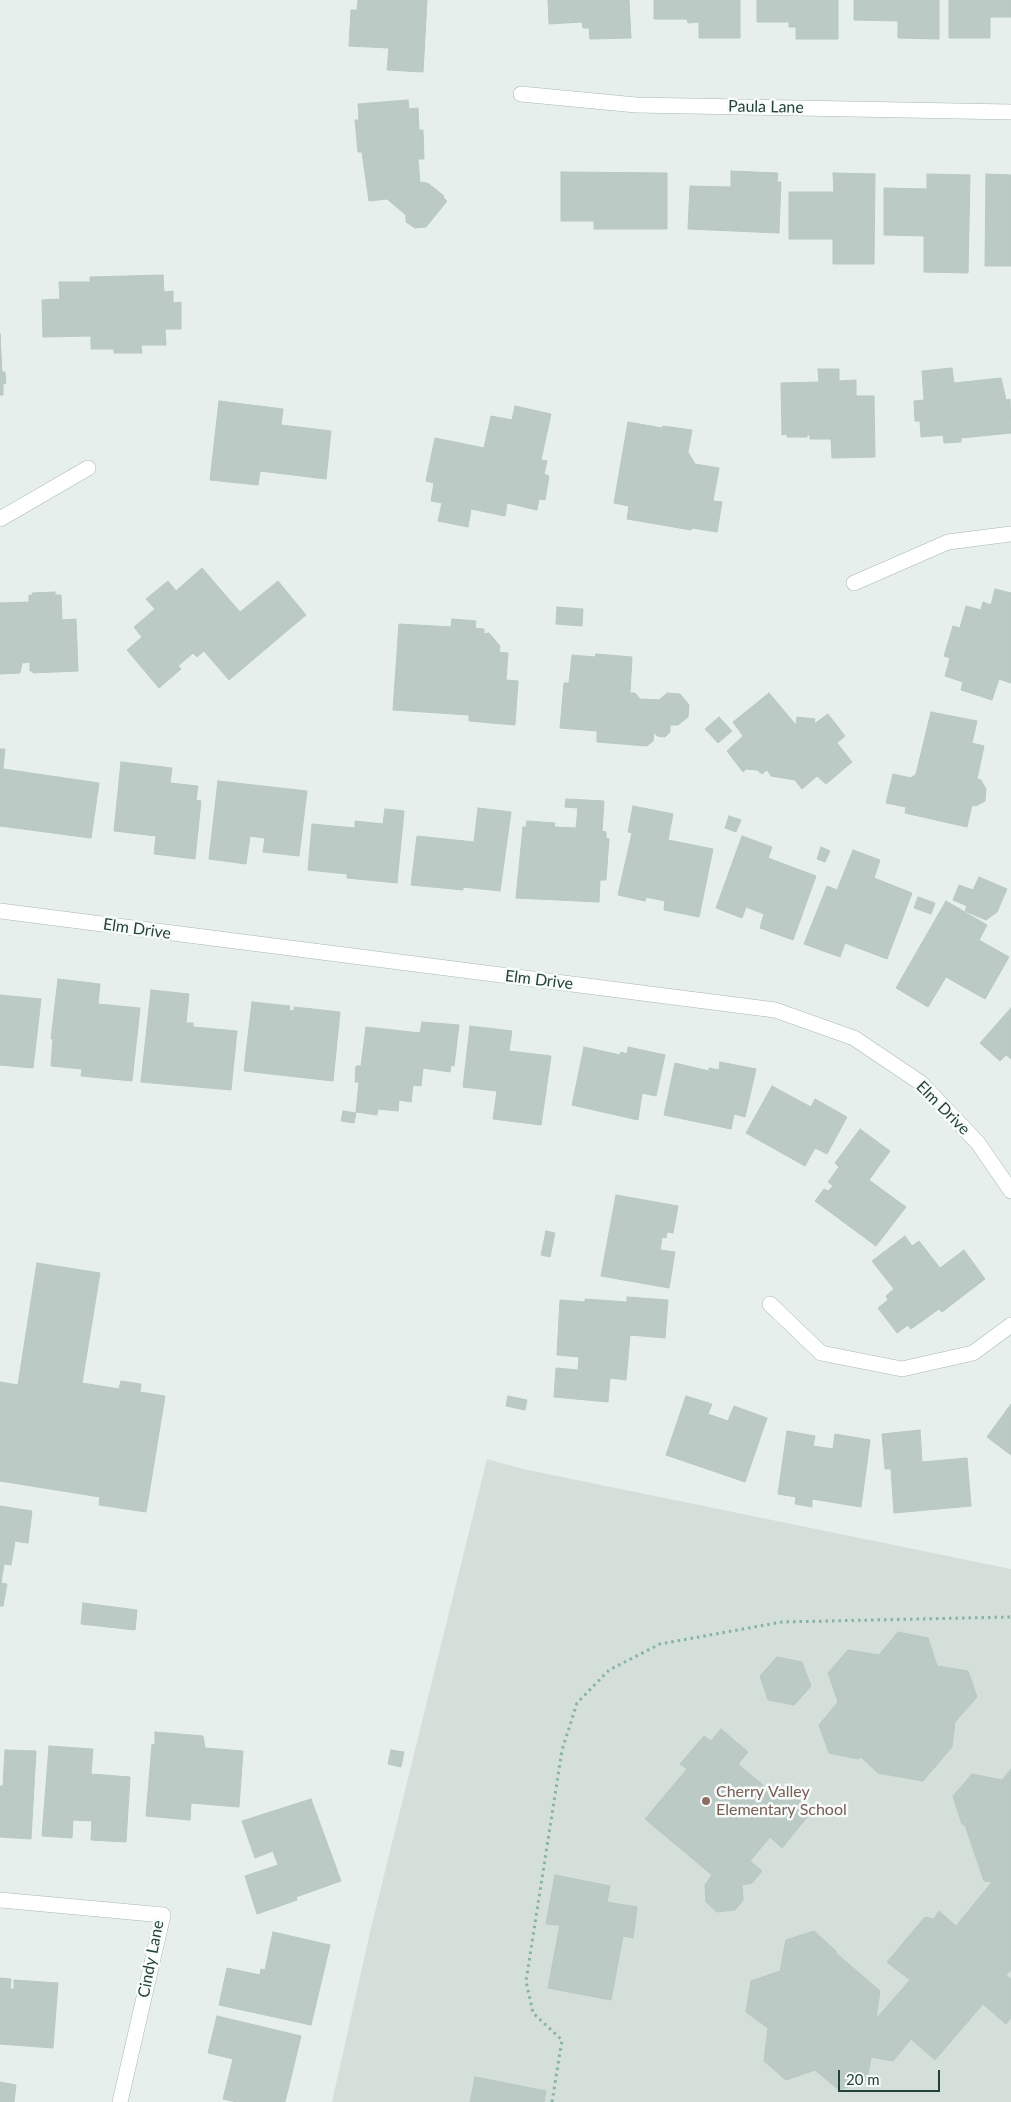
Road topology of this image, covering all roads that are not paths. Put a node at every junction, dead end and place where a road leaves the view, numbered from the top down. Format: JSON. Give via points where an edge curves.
{"nodes":[{"id":1,"x":521,"y":94,"type":"dead end"},
{"id":2,"x":1011,"y":112,"type":"edge"},
{"id":3,"x":88,"y":468,"type":"dead end"},
{"id":4,"x":0,"y":519,"type":"edge"},
{"id":5,"x":1011,"y":534,"type":"edge"},
{"id":6,"x":854,"y":583,"type":"dead end"},
{"id":7,"x":0,"y":911,"type":"edge"},
{"id":8,"x":1011,"y":1191,"type":"edge"},
{"id":9,"x":770,"y":1304,"type":"dead end"},
{"id":10,"x":1011,"y":1325,"type":"edge"},
{"id":11,"x":0,"y":1900,"type":"edge"},
{"id":12,"x":120,"y":2102,"type":"edge"}],
"edges":[{"from":1,"to":2,"type":"street","name":"Paula Lane","via":[[636,105]]},
{"from":3,"to":4,"type":"street"},
{"from":5,"to":6,"type":"street","via":[[948,542]]},
{"from":7,"to":8,"type":"street","name":"Elm Drive","via":[[774,1010],[854,1038],[921,1083],[978,1143]]},
{"from":9,"to":10,"type":"street","via":[[821,1353],[902,1369],[973,1353]]},
{"from":11,"to":12,"type":"street","name":"Cindy Lane","via":[[163,1915]]}]}
